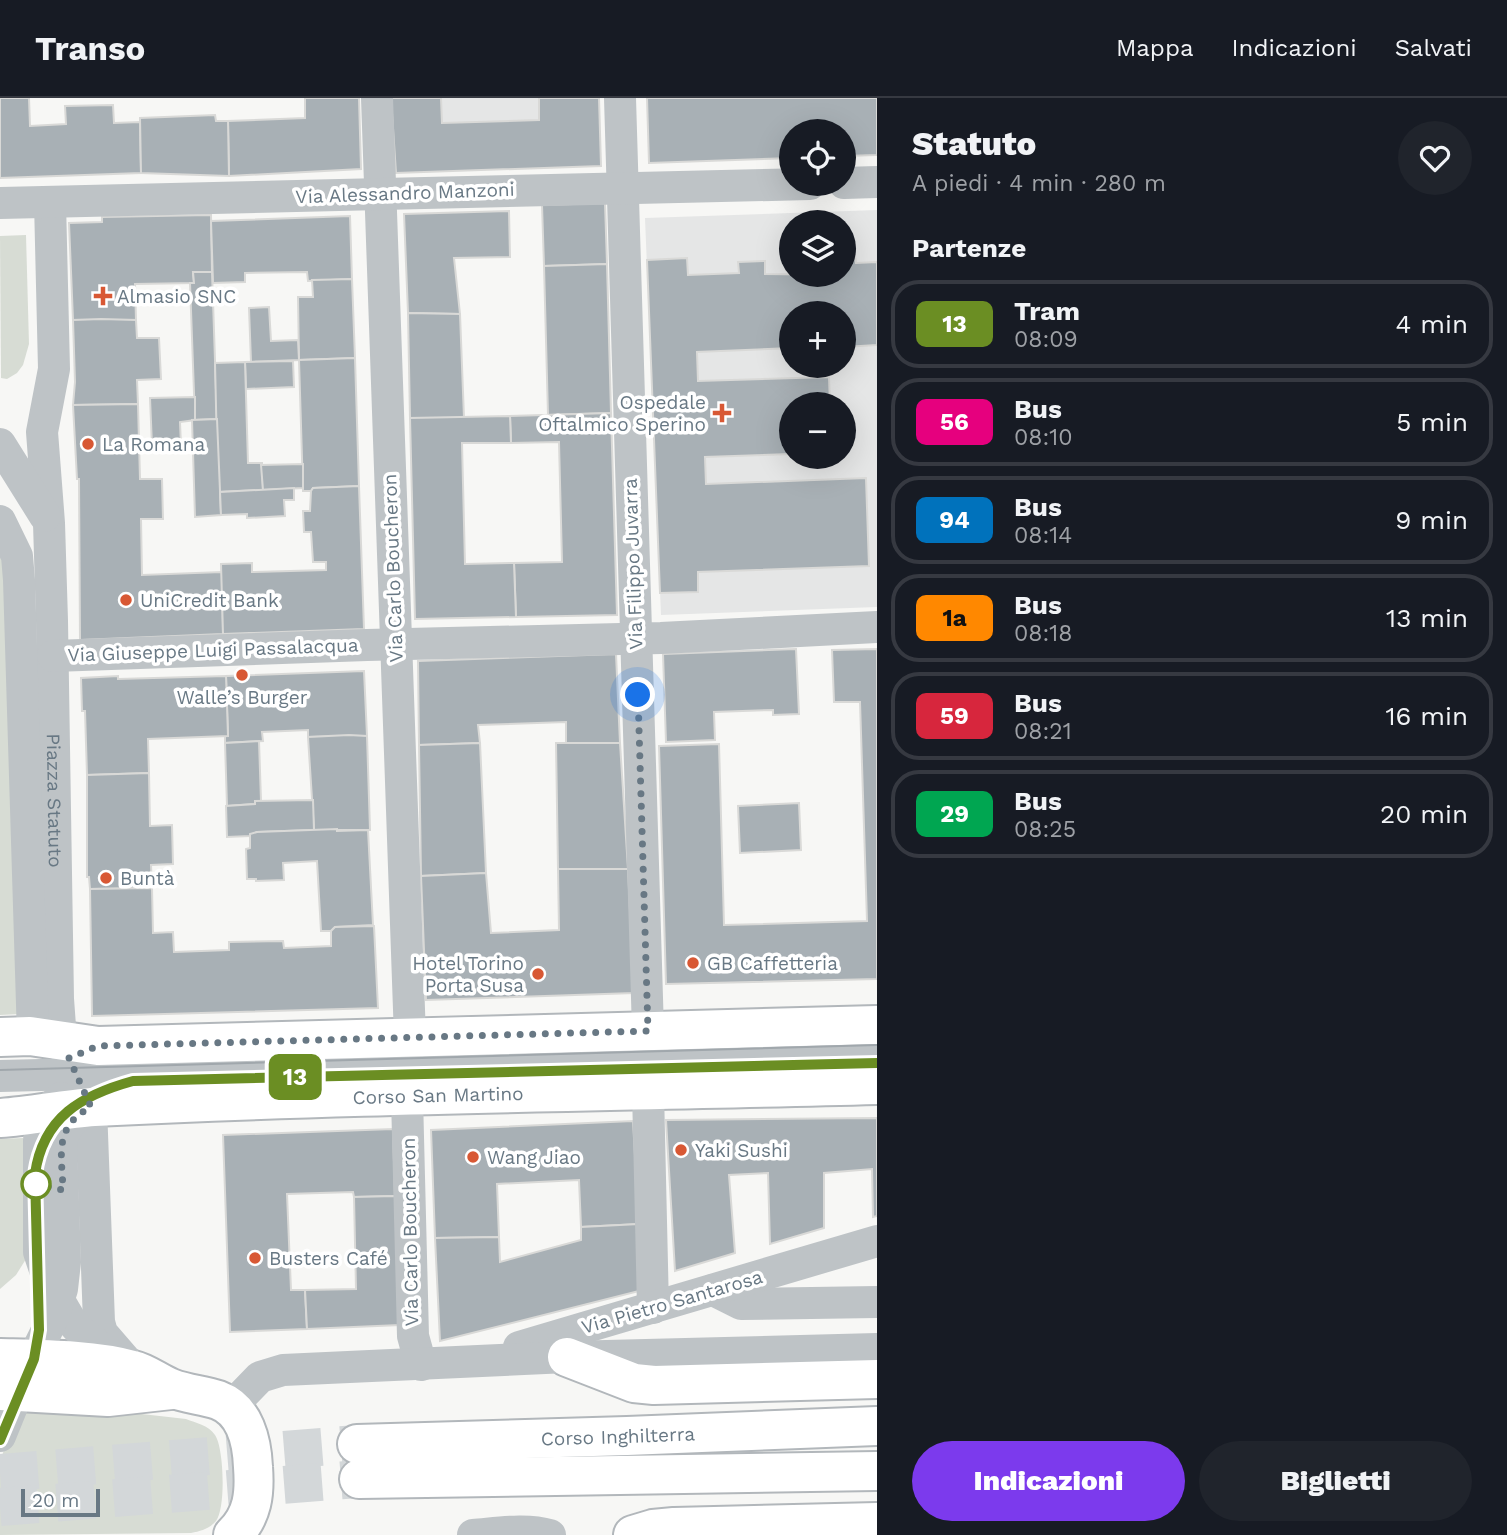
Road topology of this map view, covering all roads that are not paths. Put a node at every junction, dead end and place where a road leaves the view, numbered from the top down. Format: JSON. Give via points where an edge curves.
{"nodes":[{"id":1,"x":377,"y":98,"type":"edge"},
{"id":2,"x":620,"y":98,"type":"edge"},
{"id":3,"x":877,"y":182,"type":"edge"},
{"id":4,"x":856,"y":183,"type":"edge"},
{"id":5,"x":779,"y":185,"type":"edge"},
{"id":6,"x":621,"y":188,"type":"junction"},
{"id":7,"x":380,"y":194,"type":"junction"},
{"id":8,"x":50,"y":202,"type":"junction"},
{"id":9,"x":0,"y":204,"type":"edge"},
{"id":10,"x":0,"y":444,"type":"edge"},
{"id":11,"x":10,"y":474,"type":"edge"},
{"id":12,"x":0,"y":521,"type":"edge"},
{"id":13,"x":49,"y":523,"type":"junction"},
{"id":14,"x":877,"y":627,"type":"edge"},
{"id":15,"x":636,"y":638,"type":"junction"},
{"id":16,"x":397,"y":644,"type":"junction"},
{"id":17,"x":53,"y":656,"type":"junction"},
{"id":18,"x":877,"y":1025,"type":"edge"},
{"id":19,"x":648,"y":1031,"type":"junction"},
{"id":20,"x":410,"y":1038,"type":"junction"},
{"id":21,"x":877,"y":1055,"type":"edge"},
{"id":22,"x":68,"y":1065,"type":"edge"},
{"id":23,"x":0,"y":1076,"type":"edge"},
{"id":24,"x":877,"y":1084,"type":"edge"},
{"id":25,"x":649,"y":1091,"type":"junction"},
{"id":26,"x":407,"y":1097,"type":"junction"},
{"id":27,"x":51,"y":1110,"type":"junction"},
{"id":28,"x":0,"y":1118,"type":"edge"},
{"id":29,"x":877,"y":1241,"type":"edge"},
{"id":30,"x":713,"y":1290,"type":"junction"},
{"id":31,"x":59,"y":1301,"type":"junction"},
{"id":32,"x":877,"y":1302,"type":"edge"},
{"id":33,"x":653,"y":1308,"type":"junction"},
{"id":34,"x":877,"y":1349,"type":"edge"},
{"id":35,"x":567,"y":1357,"type":"junction"},
{"id":36,"x":467,"y":1362,"type":"junction"},
{"id":37,"x":421,"y":1365,"type":"junction"},
{"id":38,"x":134,"y":1370,"type":"junction"},
{"id":39,"x":13,"y":1375,"type":"edge"},
{"id":40,"x":877,"y":1379,"type":"edge"},
{"id":41,"x":173,"y":1390,"type":"junction"},
{"id":42,"x":230,"y":1408,"type":"junction"},
{"id":43,"x":877,"y":1426,"type":"edge"},
{"id":44,"x":0,"y":1436,"type":"edge"},
{"id":45,"x":877,"y":1471,"type":"edge"},
{"id":46,"x":255,"y":1492,"type":"junction"},
{"id":47,"x":877,"y":1522,"type":"edge"},
{"id":48,"x":233,"y":1535,"type":"edge"},
{"id":49,"x":258,"y":1535,"type":"edge"},
{"id":50,"x":473,"y":1535,"type":"edge"},
{"id":51,"x":551,"y":1535,"type":"edge"},
{"id":52,"x":633,"y":1535,"type":"edge"}],
"edges":[{"from":1,"to":7,"type":"street","name":"Via Carlo Boucheron"},
{"from":2,"to":6,"type":"street","name":"Via Filippo Juvarra"},
{"from":3,"to":4,"type":"street"},
{"from":5,"to":6,"type":"street","name":"Via Alessandro Manzoni"},
{"from":6,"to":7,"type":"street","name":"Via Alessandro Manzoni"},
{"from":6,"to":15,"type":"street","name":"Via Filippo Juvarra"},
{"from":7,"to":8,"type":"street","name":"Via Alessandro Manzoni"},
{"from":7,"to":16,"type":"street","name":"Via Carlo Boucheron"},
{"from":8,"to":9,"type":"street","name":"Via Alessandro Manzoni"},
{"from":8,"to":13,"type":"street","name":"Piazza Statuto","via":[[54,369],[42,432]]},
{"from":10,"to":11,"type":"street","name":"Piazza Statuto"},
{"from":11,"to":13,"type":"street","name":"Piazza Statuto"},
{"from":12,"to":22,"type":"street","via":[[17,556]]},
{"from":13,"to":17,"type":"street","name":"Piazza Statuto"},
{"from":14,"to":15,"type":"street","name":"Via Giuseppe Luigi Passalacqua"},
{"from":15,"to":16,"type":"street","name":"Via Giuseppe Luigi Passalacqua"},
{"from":15,"to":19,"type":"street","name":"Via Filippo Juvarra"},
{"from":16,"to":17,"type":"street","name":"Via Giuseppe Luigi Passalacqua"},
{"from":16,"to":20,"type":"street","name":"Via Carlo Boucheron"},
{"from":17,"to":22,"type":"street","name":"Piazza Statuto"},
{"from":18,"to":19,"type":"main road","name":"Corso San Martino"},
{"from":19,"to":20,"type":"main road","name":"Corso San Martino"},
{"from":20,"to":22,"type":"main road","name":"Corso San Martino"},
{"from":21,"to":22,"type":"street","name":"Corso San Martino"},
{"from":22,"to":23,"type":"street"},
{"from":22,"to":26,"type":"main road","name":"Corso San Martino"},
{"from":22,"to":27,"type":"main road","name":"Corso San Martino"},
{"from":22,"to":31,"type":"street","via":[[72,1121],[61,1142],[65,1262]]},
{"from":22,"to":38,"type":"street","name":"Piazza Statuto","via":[[99,1322],[102,1333]]},
{"from":24,"to":25,"type":"main road","name":"Corso San Martino"},
{"from":25,"to":26,"type":"main road","name":"Corso San Martino"},
{"from":25,"to":33,"type":"street"},
{"from":26,"to":37,"type":"street","name":"Via Carlo Boucheron","via":[[412,1336]]},
{"from":27,"to":28,"type":"main road","name":"Corso San Martino"},
{"from":27,"to":31,"type":"street","name":"Piazza Statuto","via":[[38,1140],[39,1252]]},
{"from":29,"to":30,"type":"street","name":"Via Pietro Santarosa"},
{"from":30,"to":32,"type":"street","via":[[741,1304]]},
{"from":30,"to":33,"type":"street","name":"Via Pietro Santarosa"},
{"from":31,"to":38,"type":"street","name":"Piazza Statuto","via":[[81,1332]]},
{"from":31,"to":39,"type":"street"},
{"from":33,"to":36,"type":"street","name":"Via Pietro Santarosa"},
{"from":34,"to":35,"type":"street"},
{"from":35,"to":36,"type":"street"},
{"from":35,"to":40,"type":"main road","via":[[634,1383],[654,1385]]},
{"from":36,"to":37,"type":"street"},
{"from":37,"to":42,"type":"street","via":[[283,1370],[260,1377]]},
{"from":38,"to":39,"type":"main road","name":"Piazza Statuto","via":[[76,1362]]},
{"from":38,"to":41,"type":"main road","name":"Piazza Statuto"},
{"from":39,"to":41,"type":"main road","name":"Piazza Statuto","via":[[108,1397]]},
{"from":39,"to":44,"type":"street"},
{"from":41,"to":42,"type":"main road","name":"Piazza Statuto"},
{"from":42,"to":46,"type":"main road","via":[[247,1429],[252,1444]]},
{"from":43,"to":45,"type":"main road","name":"Corso Inghilterra","via":[[627,1436],[358,1461]]},
{"from":46,"to":48,"type":"main road","via":[[246,1519]]},
{"from":46,"to":49,"type":"main road"},
{"from":47,"to":52,"type":"main road","via":[[674,1527]]},
{"from":50,"to":51,"type":"street","via":[[522,1531]]}]}
